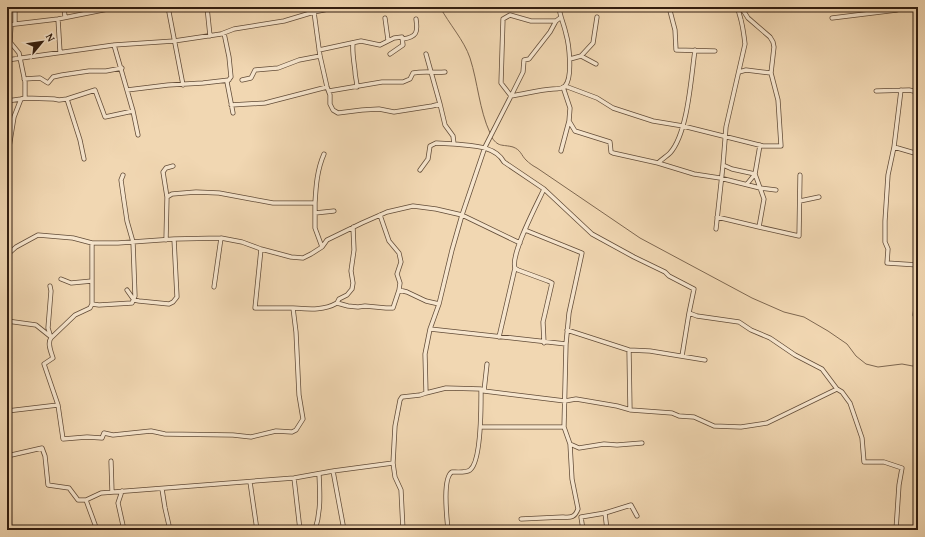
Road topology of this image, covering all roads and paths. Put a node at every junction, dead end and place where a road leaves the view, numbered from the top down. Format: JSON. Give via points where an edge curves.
{"nodes":[{"id":1,"x":15,"y":7,"type":"edge"},
{"id":2,"x":64,"y":7,"type":"edge"},
{"id":3,"x":118,"y":7,"type":"edge"},
{"id":4,"x":168,"y":7,"type":"edge"},
{"id":5,"x":207,"y":7,"type":"edge"},
{"id":6,"x":338,"y":7,"type":"edge"},
{"id":7,"x":559,"y":7,"type":"edge"},
{"id":8,"x":669,"y":7,"type":"edge"},
{"id":9,"x":739,"y":7,"type":"edge"},
{"id":10,"x":905,"y":7,"type":"edge"},
{"id":11,"x":102,"y":9,"type":"edge"},
{"id":12,"x":314,"y":12,"type":"junction"},
{"id":13,"x":597,"y":17,"type":"dead end"},
{"id":14,"x":65,"y":18,"type":"junction"},
{"id":15,"x":385,"y":18,"type":"dead end"},
{"id":16,"x":560,"y":18,"type":"junction"},
{"id":17,"x":832,"y":18,"type":"dead end"},
{"id":18,"x":58,"y":19,"type":"junction"},
{"id":19,"x":416,"y":19,"type":"dead end"},
{"id":20,"x":556,"y":22,"type":"junction"},
{"id":21,"x":16,"y":24,"type":"junction"},
{"id":22,"x":9,"y":25,"type":"edge"},
{"id":23,"x":224,"y":33,"type":"junction"},
{"id":24,"x":210,"y":36,"type":"junction"},
{"id":25,"x":403,"y":39,"type":"junction"},
{"id":26,"x":388,"y":40,"type":"junction"},
{"id":27,"x":174,"y":41,"type":"junction"},
{"id":28,"x":353,"y":43,"type":"junction"},
{"id":29,"x":114,"y":45,"type":"junction"},
{"id":30,"x":319,"y":50,"type":"junction"},
{"id":31,"x":695,"y":50,"type":"junction"},
{"id":32,"x":715,"y":51,"type":"dead end"},
{"id":33,"x":60,"y":52,"type":"junction"},
{"id":34,"x":390,"y":54,"type":"dead end"},
{"id":35,"x":426,"y":54,"type":"dead end"},
{"id":36,"x":320,"y":56,"type":"junction"},
{"id":37,"x":580,"y":56,"type":"junction"},
{"id":38,"x":20,"y":59,"type":"junction"},
{"id":39,"x":570,"y":59,"type":"junction"},
{"id":40,"x":7,"y":60,"type":"edge"},
{"id":41,"x":596,"y":64,"type":"dead end"},
{"id":42,"x":740,"y":64,"type":"junction"},
{"id":43,"x":122,"y":68,"type":"junction"},
{"id":44,"x":746,"y":70,"type":"junction"},
{"id":45,"x":445,"y":72,"type":"dead end"},
{"id":46,"x":738,"y":72,"type":"junction"},
{"id":47,"x":431,"y":73,"type":"junction"},
{"id":48,"x":771,"y":73,"type":"junction"},
{"id":49,"x":24,"y":79,"type":"junction"},
{"id":50,"x":229,"y":80,"type":"junction"},
{"id":51,"x":242,"y":80,"type":"dead end"},
{"id":52,"x":183,"y":85,"type":"junction"},
{"id":53,"x":327,"y":87,"type":"junction"},
{"id":54,"x":357,"y":87,"type":"junction"},
{"id":55,"x":564,"y":87,"type":"junction"},
{"id":56,"x":127,"y":90,"type":"junction"},
{"id":57,"x":901,"y":90,"type":"junction"},
{"id":58,"x":876,"y":91,"type":"dead end"},
{"id":59,"x":328,"y":92,"type":"junction"},
{"id":60,"x":918,"y":92,"type":"edge"},
{"id":61,"x":510,"y":96,"type":"junction"},
{"id":62,"x":23,"y":99,"type":"junction"},
{"id":63,"x":67,"y":99,"type":"junction"},
{"id":64,"x":7,"y":101,"type":"edge"},
{"id":65,"x":440,"y":104,"type":"junction"},
{"id":66,"x":231,"y":105,"type":"junction"},
{"id":67,"x":133,"y":111,"type":"junction"},
{"id":68,"x":233,"y":113,"type":"dead end"},
{"id":69,"x":570,"y":121,"type":"junction"},
{"id":70,"x":684,"y":126,"type":"junction"},
{"id":71,"x":138,"y":135,"type":"dead end"},
{"id":72,"x":725,"y":137,"type":"junction"},
{"id":73,"x":454,"y":144,"type":"junction"},
{"id":74,"x":760,"y":145,"type":"junction"},
{"id":75,"x":485,"y":147,"type":"junction"},
{"id":76,"x":894,"y":147,"type":"junction"},
{"id":77,"x":561,"y":151,"type":"dead end"},
{"id":78,"x":324,"y":154,"type":"dead end"},
{"id":79,"x":918,"y":154,"type":"edge"},
{"id":80,"x":84,"y":159,"type":"dead end"},
{"id":81,"x":7,"y":160,"type":"edge"},
{"id":82,"x":658,"y":163,"type":"junction"},
{"id":83,"x":723,"y":165,"type":"junction"},
{"id":84,"x":173,"y":166,"type":"dead end"},
{"id":85,"x":420,"y":170,"type":"dead end"},
{"id":86,"x":754,"y":174,"type":"junction"},
{"id":87,"x":123,"y":175,"type":"dead end"},
{"id":88,"x":800,"y":175,"type":"dead end"},
{"id":89,"x":720,"y":178,"type":"junction"},
{"id":90,"x":747,"y":184,"type":"junction"},
{"id":91,"x":760,"y":188,"type":"junction"},
{"id":92,"x":544,"y":189,"type":"junction"},
{"id":93,"x":776,"y":190,"type":"dead end"},
{"id":94,"x":168,"y":197,"type":"junction"},
{"id":95,"x":819,"y":197,"type":"dead end"},
{"id":96,"x":800,"y":200,"type":"junction"},
{"id":97,"x":315,"y":203,"type":"junction"},
{"id":98,"x":334,"y":211,"type":"dead end"},
{"id":99,"x":315,"y":213,"type":"junction"},
{"id":100,"x":380,"y":215,"type":"junction"},
{"id":101,"x":462,"y":215,"type":"junction"},
{"id":102,"x":717,"y":217,"type":"junction"},
{"id":103,"x":353,"y":227,"type":"junction"},
{"id":104,"x":759,"y":227,"type":"junction"},
{"id":105,"x":716,"y":229,"type":"dead end"},
{"id":106,"x":525,"y":230,"type":"junction"},
{"id":107,"x":221,"y":238,"type":"junction"},
{"id":108,"x":174,"y":239,"type":"junction"},
{"id":109,"x":166,"y":240,"type":"junction"},
{"id":110,"x":133,"y":242,"type":"junction"},
{"id":111,"x":92,"y":243,"type":"junction"},
{"id":112,"x":520,"y":243,"type":"junction"},
{"id":113,"x":322,"y":246,"type":"junction"},
{"id":114,"x":261,"y":249,"type":"junction"},
{"id":115,"x":7,"y":255,"type":"edge"},
{"id":116,"x":918,"y":265,"type":"edge"},
{"id":117,"x":515,"y":268,"type":"junction"},
{"id":118,"x":61,"y":280,"type":"dead end"},
{"id":119,"x":92,"y":281,"type":"junction"},
{"id":120,"x":50,"y":286,"type":"dead end"},
{"id":121,"x":214,"y":287,"type":"dead end"},
{"id":122,"x":127,"y":290,"type":"dead end"},
{"id":123,"x":399,"y":290,"type":"junction"},
{"id":124,"x":918,"y":290,"type":"edge"},
{"id":125,"x":134,"y":300,"type":"junction"},
{"id":126,"x":337,"y":302,"type":"junction"},
{"id":127,"x":92,"y":304,"type":"junction"},
{"id":128,"x":439,"y":304,"type":"junction"},
{"id":129,"x":293,"y":308,"type":"junction"},
{"id":130,"x":689,"y":312,"type":"junction"},
{"id":131,"x":915,"y":316,"type":"dead end"},
{"id":132,"x":7,"y":321,"type":"edge"},
{"id":133,"x":430,"y":329,"type":"junction"},
{"id":134,"x":567,"y":330,"type":"junction"},
{"id":135,"x":500,"y":337,"type":"junction"},
{"id":136,"x":51,"y":338,"type":"junction"},
{"id":137,"x":544,"y":343,"type":"junction"},
{"id":138,"x":566,"y":344,"type":"junction"},
{"id":139,"x":629,"y":350,"type":"junction"},
{"id":140,"x":682,"y":356,"type":"junction"},
{"id":141,"x":705,"y":360,"type":"dead end"},
{"id":142,"x":487,"y":364,"type":"dead end"},
{"id":143,"x":837,"y":389,"type":"junction"},
{"id":144,"x":482,"y":390,"type":"junction"},
{"id":145,"x":426,"y":393,"type":"junction"},
{"id":146,"x":565,"y":401,"type":"junction"},
{"id":147,"x":58,"y":405,"type":"junction"},
{"id":148,"x":630,"y":410,"type":"junction"},
{"id":149,"x":7,"y":411,"type":"edge"},
{"id":150,"x":481,"y":427,"type":"junction"},
{"id":151,"x":564,"y":427,"type":"junction"},
{"id":152,"x":642,"y":443,"type":"dead end"},
{"id":153,"x":570,"y":444,"type":"junction"},
{"id":154,"x":7,"y":456,"type":"edge"},
{"id":155,"x":111,"y":461,"type":"dead end"},
{"id":156,"x":393,"y":463,"type":"junction"},
{"id":157,"x":333,"y":471,"type":"junction"},
{"id":158,"x":319,"y":474,"type":"junction"},
{"id":159,"x":294,"y":478,"type":"junction"},
{"id":160,"x":250,"y":482,"type":"junction"},
{"id":161,"x":162,"y":489,"type":"junction"},
{"id":162,"x":122,"y":491,"type":"junction"},
{"id":163,"x":112,"y":492,"type":"junction"},
{"id":164,"x":86,"y":500,"type":"junction"},
{"id":165,"x":605,"y":513,"type":"junction"},
{"id":166,"x":576,"y":514,"type":"junction"},
{"id":167,"x":637,"y":516,"type":"dead end"},
{"id":168,"x":581,"y":517,"type":"junction"},
{"id":169,"x":521,"y":519,"type":"dead end"},
{"id":170,"x":96,"y":530,"type":"edge"},
{"id":171,"x":124,"y":530,"type":"edge"},
{"id":172,"x":170,"y":530,"type":"edge"},
{"id":173,"x":257,"y":530,"type":"edge"},
{"id":174,"x":300,"y":530,"type":"edge"},
{"id":175,"x":315,"y":530,"type":"edge"},
{"id":176,"x":344,"y":530,"type":"edge"},
{"id":177,"x":403,"y":530,"type":"edge"},
{"id":178,"x":448,"y":530,"type":"edge"},
{"id":179,"x":582,"y":530,"type":"edge"},
{"id":180,"x":607,"y":530,"type":"edge"},
{"id":181,"x":896,"y":530,"type":"edge"}],
"edges":[{"from":1,"to":21,"type":"street"},
{"from":2,"to":14,"type":"street"},
{"from":3,"to":11,"type":"street"},
{"from":4,"to":27,"type":"street"},
{"from":5,"to":24,"type":"street"},
{"from":6,"to":12,"type":"street"},
{"from":7,"to":16,"type":"street"},
{"from":8,"to":31,"type":"street","via":[[675,30],[676,50]]},
{"from":9,"to":42,"type":"street","via":[[745,44]]},
{"from":9,"to":48,"type":"street","via":[[773,42]]},
{"from":10,"to":17,"type":"street"},
{"from":11,"to":14,"type":"street"},
{"from":12,"to":23,"type":"street"},
{"from":12,"to":30,"type":"street"},
{"from":13,"to":37,"type":"street","via":[[593,43]]},
{"from":14,"to":18,"type":"street"},
{"from":15,"to":26,"type":"street"},
{"from":16,"to":20,"type":"street"},
{"from":16,"to":39,"type":"street","via":[[566,34]]},
{"from":18,"to":21,"type":"street"},
{"from":18,"to":33,"type":"street"},
{"from":19,"to":25,"type":"street","via":[[415,35]]},
{"from":20,"to":61,"type":"street","via":[[529,59],[524,60],[523,72]]},
{"from":20,"to":61,"type":"street","via":[[531,21],[510,15],[502,19],[501,83]]},
{"from":21,"to":22,"type":"street"},
{"from":22,"to":38,"type":"street","via":[[10,42],[16,48]]},
{"from":23,"to":24,"type":"street"},
{"from":23,"to":50,"type":"street","via":[[229,57]]},
{"from":24,"to":27,"type":"street"},
{"from":25,"to":26,"type":"street","via":[[402,37]]},
{"from":25,"to":34,"type":"street","via":[[403,45]]},
{"from":26,"to":28,"type":"street","via":[[380,45],[361,41]]},
{"from":27,"to":29,"type":"street"},
{"from":27,"to":52,"type":"street"},
{"from":28,"to":30,"type":"street"},
{"from":28,"to":54,"type":"street"},
{"from":29,"to":33,"type":"street"},
{"from":29,"to":43,"type":"street"},
{"from":30,"to":36,"type":"street"},
{"from":31,"to":32,"type":"street"},
{"from":31,"to":70,"type":"street"},
{"from":33,"to":38,"type":"street"},
{"from":35,"to":47,"type":"street"},
{"from":36,"to":51,"type":"street","via":[[278,68],[255,70],[251,78]]},
{"from":36,"to":53,"type":"street"},
{"from":37,"to":39,"type":"street"},
{"from":37,"to":41,"type":"street"},
{"from":38,"to":40,"type":"street"},
{"from":38,"to":49,"type":"street"},
{"from":39,"to":55,"type":"street","via":[[568,81]]},
{"from":42,"to":44,"type":"street"},
{"from":42,"to":46,"type":"street"},
{"from":43,"to":49,"type":"street","via":[[62,75],[53,77],[48,83],[40,78]]},
{"from":43,"to":56,"type":"street"},
{"from":44,"to":46,"type":"street"},
{"from":44,"to":48,"type":"street"},
{"from":45,"to":47,"type":"street"},
{"from":46,"to":72,"type":"street"},
{"from":47,"to":54,"type":"street","via":[[413,73],[410,79],[403,82],[382,82]]},
{"from":47,"to":65,"type":"street"},
{"from":48,"to":74,"type":"street","via":[[778,100],[781,146]]},
{"from":49,"to":62,"type":"street"},
{"from":50,"to":52,"type":"street"},
{"from":50,"to":66,"type":"street","via":[[227,82]]},
{"from":52,"to":56,"type":"street"},
{"from":53,"to":59,"type":"street"},
{"from":53,"to":66,"type":"street","via":[[258,104]]},
{"from":54,"to":59,"type":"street"},
{"from":55,"to":61,"type":"street"},
{"from":55,"to":69,"type":"street","via":[[570,108]]},
{"from":55,"to":70,"type":"street","via":[[597,98],[613,108],[628,113],[653,121]]},
{"from":56,"to":67,"type":"street"},
{"from":57,"to":58,"type":"street"},
{"from":57,"to":60,"type":"street"},
{"from":57,"to":76,"type":"street"},
{"from":59,"to":65,"type":"street","via":[[330,104],[338,113],[362,110],[394,112]]},
{"from":61,"to":75,"type":"street"},
{"from":62,"to":63,"type":"street"},
{"from":62,"to":64,"type":"street"},
{"from":62,"to":81,"type":"street","via":[[14,117]]},
{"from":63,"to":67,"type":"street","via":[[95,90],[105,117]]},
{"from":63,"to":80,"type":"street"},
{"from":65,"to":73,"type":"street","via":[[445,125],[453,136]]},
{"from":66,"to":68,"type":"street"},
{"from":67,"to":71,"type":"street"},
{"from":69,"to":77,"type":"street"},
{"from":69,"to":82,"type":"street","via":[[575,131],[610,142],[613,153]]},
{"from":70,"to":72,"type":"street"},
{"from":70,"to":82,"type":"street","via":[[670,153]]},
{"from":72,"to":74,"type":"street"},
{"from":72,"to":83,"type":"street"},
{"from":73,"to":75,"type":"street"},
{"from":73,"to":85,"type":"street","via":[[436,143],[430,146],[428,159]]},
{"from":74,"to":86,"type":"street"},
{"from":75,"to":92,"type":"street"},
{"from":75,"to":101,"type":"street"},
{"from":76,"to":79,"type":"street"},
{"from":76,"to":116,"type":"street","via":[[888,175],[885,221],[887,263]]},
{"from":78,"to":97,"type":"street","via":[[320,162]]},
{"from":82,"to":89,"type":"street","via":[[694,174]]},
{"from":83,"to":86,"type":"street"},
{"from":83,"to":89,"type":"street"},
{"from":84,"to":94,"type":"street","via":[[163,172]]},
{"from":86,"to":90,"type":"street"},
{"from":86,"to":91,"type":"street"},
{"from":87,"to":110,"type":"street","via":[[124,201]]},
{"from":88,"to":96,"type":"street"},
{"from":89,"to":90,"type":"street"},
{"from":89,"to":102,"type":"street"},
{"from":90,"to":91,"type":"street"},
{"from":91,"to":93,"type":"street"},
{"from":91,"to":104,"type":"street","via":[[764,199]]},
{"from":92,"to":106,"type":"street"},
{"from":92,"to":130,"type":"street","via":[[592,234],[694,289]]},
{"from":94,"to":97,"type":"street","via":[[172,194],[196,192],[219,193],[274,203]]},
{"from":94,"to":109,"type":"street"},
{"from":95,"to":96,"type":"street"},
{"from":96,"to":104,"type":"street","via":[[799,236]]},
{"from":97,"to":99,"type":"street"},
{"from":98,"to":99,"type":"street"},
{"from":99,"to":113,"type":"street","via":[[315,228]]},
{"from":100,"to":101,"type":"street","via":[[413,206]]},
{"from":100,"to":103,"type":"street"},
{"from":100,"to":123,"type":"street","via":[[389,241],[399,253]]},
{"from":101,"to":112,"type":"street"},
{"from":101,"to":128,"type":"street"},
{"from":102,"to":104,"type":"street"},
{"from":102,"to":105,"type":"street"},
{"from":103,"to":113,"type":"street","via":[[327,240]]},
{"from":103,"to":126,"type":"street","via":[[352,289]]},
{"from":106,"to":112,"type":"street"},
{"from":106,"to":134,"type":"street","via":[[582,253]]},
{"from":107,"to":108,"type":"street"},
{"from":107,"to":114,"type":"street"},
{"from":107,"to":121,"type":"street"},
{"from":108,"to":109,"type":"street"},
{"from":108,"to":125,"type":"street","via":[[177,297],[169,304]]},
{"from":109,"to":110,"type":"street"},
{"from":110,"to":111,"type":"street"},
{"from":110,"to":125,"type":"street"},
{"from":111,"to":115,"type":"street","via":[[73,238],[38,235]]},
{"from":111,"to":119,"type":"street"},
{"from":112,"to":117,"type":"street","via":[[513,264]]},
{"from":113,"to":114,"type":"street","via":[[303,258]]},
{"from":114,"to":129,"type":"street","via":[[255,308]]},
{"from":117,"to":135,"type":"street"},
{"from":117,"to":137,"type":"street","via":[[552,284],[543,322]]},
{"from":118,"to":119,"type":"street","via":[[71,283]]},
{"from":119,"to":127,"type":"street"},
{"from":120,"to":136,"type":"street","via":[[48,328]]},
{"from":122,"to":125,"type":"street"},
{"from":123,"to":126,"type":"street","via":[[393,308],[348,306]]},
{"from":123,"to":128,"type":"street"},
{"from":124,"to":131,"type":"street"},
{"from":125,"to":127,"type":"street","via":[[132,303]]},
{"from":126,"to":129,"type":"street","via":[[330,307],[318,309]]},
{"from":127,"to":136,"type":"street","via":[[90,308],[75,315]]},
{"from":128,"to":133,"type":"street"},
{"from":129,"to":147,"type":"street","via":[[303,419],[292,432],[276,431],[252,437],[165,434],[151,431],[113,435],[104,433],[102,438],[62,439]]},
{"from":130,"to":140,"type":"street"},
{"from":130,"to":143,"type":"street","via":[[697,316],[739,322],[770,338],[822,369]]},
{"from":132,"to":136,"type":"street","via":[[39,326]]},
{"from":133,"to":135,"type":"street"},
{"from":133,"to":145,"type":"street","via":[[425,354]]},
{"from":134,"to":138,"type":"street"},
{"from":134,"to":139,"type":"street"},
{"from":135,"to":137,"type":"street"},
{"from":136,"to":147,"type":"street","via":[[49,340],[53,358],[44,364]]},
{"from":137,"to":138,"type":"street"},
{"from":138,"to":146,"type":"street"},
{"from":139,"to":140,"type":"street"},
{"from":139,"to":148,"type":"street"},
{"from":140,"to":141,"type":"street"},
{"from":142,"to":144,"type":"street"},
{"from":143,"to":148,"type":"street","via":[[767,423],[741,427],[714,426],[694,417],[672,413]]},
{"from":143,"to":181,"type":"street","via":[[850,404],[858,425],[864,462],[884,462],[902,468]]},
{"from":144,"to":145,"type":"street","via":[[446,388]]},
{"from":144,"to":146,"type":"street"},
{"from":144,"to":150,"type":"street"},
{"from":145,"to":156,"type":"street","via":[[402,397],[400,400],[395,426]]},
{"from":146,"to":148,"type":"street","via":[[576,399]]},
{"from":146,"to":151,"type":"street"},
{"from":147,"to":149,"type":"street"},
{"from":150,"to":151,"type":"street"},
{"from":150,"to":178,"type":"street","via":[[473,467],[466,472],[452,472],[448,476],[445,505]]},
{"from":151,"to":153,"type":"street"},
{"from":152,"to":153,"type":"street","via":[[604,444],[579,448]]},
{"from":153,"to":166,"type":"street","via":[[572,479],[578,509]]},
{"from":154,"to":164,"type":"street","via":[[42,448],[48,485],[69,488],[78,500]]},
{"from":155,"to":163,"type":"street"},
{"from":156,"to":157,"type":"street"},
{"from":156,"to":177,"type":"street","via":[[395,477],[401,490]]},
{"from":157,"to":158,"type":"street"},
{"from":157,"to":176,"type":"street"},
{"from":158,"to":159,"type":"street"},
{"from":158,"to":175,"type":"street","via":[[320,498]]},
{"from":159,"to":160,"type":"street"},
{"from":159,"to":174,"type":"street"},
{"from":160,"to":161,"type":"street"},
{"from":160,"to":173,"type":"street"},
{"from":161,"to":162,"type":"street"},
{"from":161,"to":172,"type":"street"},
{"from":162,"to":163,"type":"street"},
{"from":162,"to":171,"type":"street","via":[[118,503]]},
{"from":163,"to":164,"type":"street","via":[[101,493]]},
{"from":164,"to":170,"type":"street"},
{"from":165,"to":167,"type":"street","via":[[631,505]]},
{"from":165,"to":168,"type":"street"},
{"from":165,"to":180,"type":"street"},
{"from":166,"to":168,"type":"street"},
{"from":166,"to":169,"type":"street","via":[[568,518]]},
{"from":168,"to":179,"type":"street"}]}
